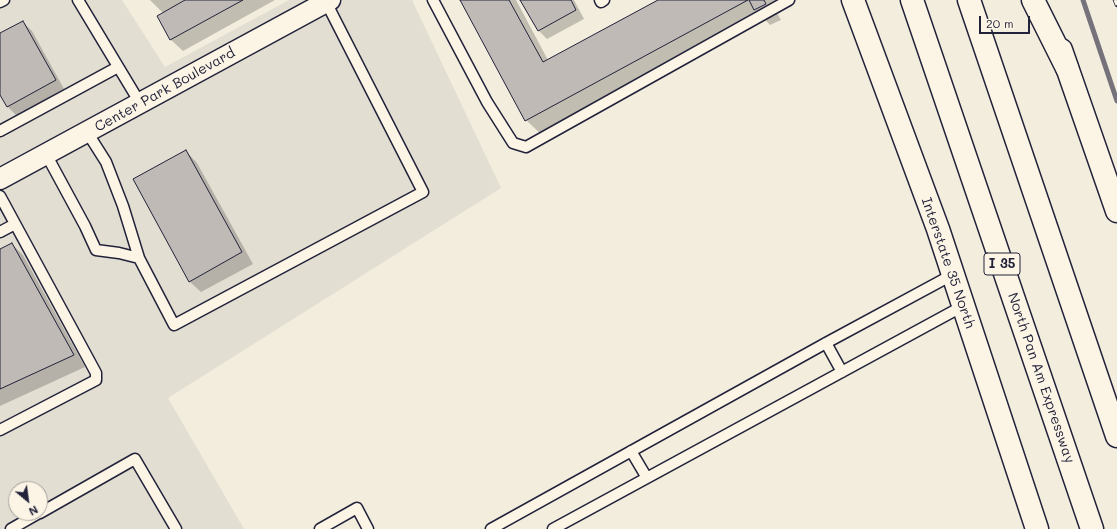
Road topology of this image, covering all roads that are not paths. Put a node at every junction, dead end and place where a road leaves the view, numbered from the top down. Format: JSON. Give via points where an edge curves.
{"nodes":[{"id":1,"x":4,"y":0,"type":"edge"},
{"id":2,"x":78,"y":0,"type":"edge"},
{"id":3,"x":432,"y":0,"type":"edge"},
{"id":4,"x":600,"y":0,"type":"edge"},
{"id":5,"x":604,"y":0,"type":"edge"},
{"id":6,"x":789,"y":0,"type":"edge"},
{"id":7,"x":853,"y":0,"type":"edge"},
{"id":8,"x":912,"y":0,"type":"edge"},
{"id":9,"x":969,"y":0,"type":"edge"},
{"id":10,"x":1033,"y":0,"type":"edge"},
{"id":11,"x":1044,"y":0,"type":"edge"},
{"id":12,"x":328,"y":1,"type":"edge"},
{"id":13,"x":0,"y":2,"type":"edge"},
{"id":14,"x":118,"y":67,"type":"junction"},
{"id":15,"x":1067,"y":68,"type":"junction"},
{"id":16,"x":140,"y":103,"type":"junction"},
{"id":17,"x":0,"y":131,"type":"edge"},
{"id":18,"x":87,"y":132,"type":"junction"},
{"id":19,"x":46,"y":154,"type":"junction"},
{"id":20,"x":0,"y":179,"type":"edge"},
{"id":21,"x":0,"y":196,"type":"edge"},
{"id":22,"x":1117,"y":211,"type":"edge"},
{"id":23,"x":15,"y":224,"type":"junction"},
{"id":24,"x":0,"y":232,"type":"edge"},
{"id":25,"x":139,"y":258,"type":"junction"},
{"id":26,"x":952,"y":275,"type":"junction"},
{"id":27,"x":963,"y":306,"type":"junction"},
{"id":28,"x":826,"y":343,"type":"junction"},
{"id":29,"x":842,"y":372,"type":"junction"},
{"id":30,"x":0,"y":430,"type":"edge"},
{"id":31,"x":1117,"y":436,"type":"edge"},
{"id":32,"x":631,"y":451,"type":"junction"},
{"id":33,"x":647,"y":478,"type":"junction"},
{"id":34,"x":48,"y":508,"type":"edge"},
{"id":35,"x":26,"y":521,"type":"edge"},
{"id":36,"x":11,"y":529,"type":"edge"},
{"id":37,"x":176,"y":529,"type":"edge"},
{"id":38,"x":320,"y":529,"type":"edge"},
{"id":39,"x":368,"y":529,"type":"edge"},
{"id":40,"x":491,"y":529,"type":"edge"},
{"id":41,"x":553,"y":529,"type":"edge"},
{"id":42,"x":1037,"y":529,"type":"edge"},
{"id":43,"x":1092,"y":529,"type":"edge"}],
"edges":[{"from":1,"to":13,"type":"lane"},
{"from":2,"to":14,"type":"lane"},
{"from":3,"to":6,"type":"lane","via":[[513,143],[526,147]]},
{"from":4,"to":5,"type":"lane"},
{"from":7,"to":26,"type":"main road","name":"Interstate 35 North"},
{"from":8,"to":43,"type":"main road","name":"North Pan Am Expressway","number":"I 35"},
{"from":9,"to":31,"type":"main road"},
{"from":10,"to":15,"type":"main road"},
{"from":11,"to":15,"type":"main road"},
{"from":12,"to":16,"type":"street","name":"Center Park Boulevard"},
{"from":12,"to":25,"type":"lane","via":[[423,192],[174,325]]},
{"from":14,"to":16,"type":"lane"},
{"from":14,"to":17,"type":"lane"},
{"from":15,"to":22,"type":"main road"},
{"from":16,"to":18,"type":"street","name":"Center Park Boulevard"},
{"from":18,"to":19,"type":"street","name":"Center Park Boulevard"},
{"from":18,"to":25,"type":"lane","via":[[106,162]]},
{"from":19,"to":20,"type":"street","name":"Center Park Boulevard"},
{"from":19,"to":25,"type":"lane","via":[[96,250]]},
{"from":21,"to":23,"type":"lane"},
{"from":23,"to":24,"type":"lane"},
{"from":23,"to":30,"type":"lane","via":[[96,373],[96,380]]},
{"from":26,"to":27,"type":"main road","name":"Interstate 35 North"},
{"from":26,"to":28,"type":"lane"},
{"from":27,"to":29,"type":"lane"},
{"from":27,"to":42,"type":"main road","name":"Interstate 35 North"},
{"from":28,"to":29,"type":"lane"},
{"from":28,"to":32,"type":"lane"},
{"from":29,"to":33,"type":"lane"},
{"from":32,"to":33,"type":"lane"},
{"from":32,"to":40,"type":"lane"},
{"from":33,"to":41,"type":"lane"},
{"from":34,"to":37,"type":"lane","via":[[134,459]]},
{"from":35,"to":36,"type":"lane"},
{"from":38,"to":39,"type":"lane","via":[[357,508]]}]}
